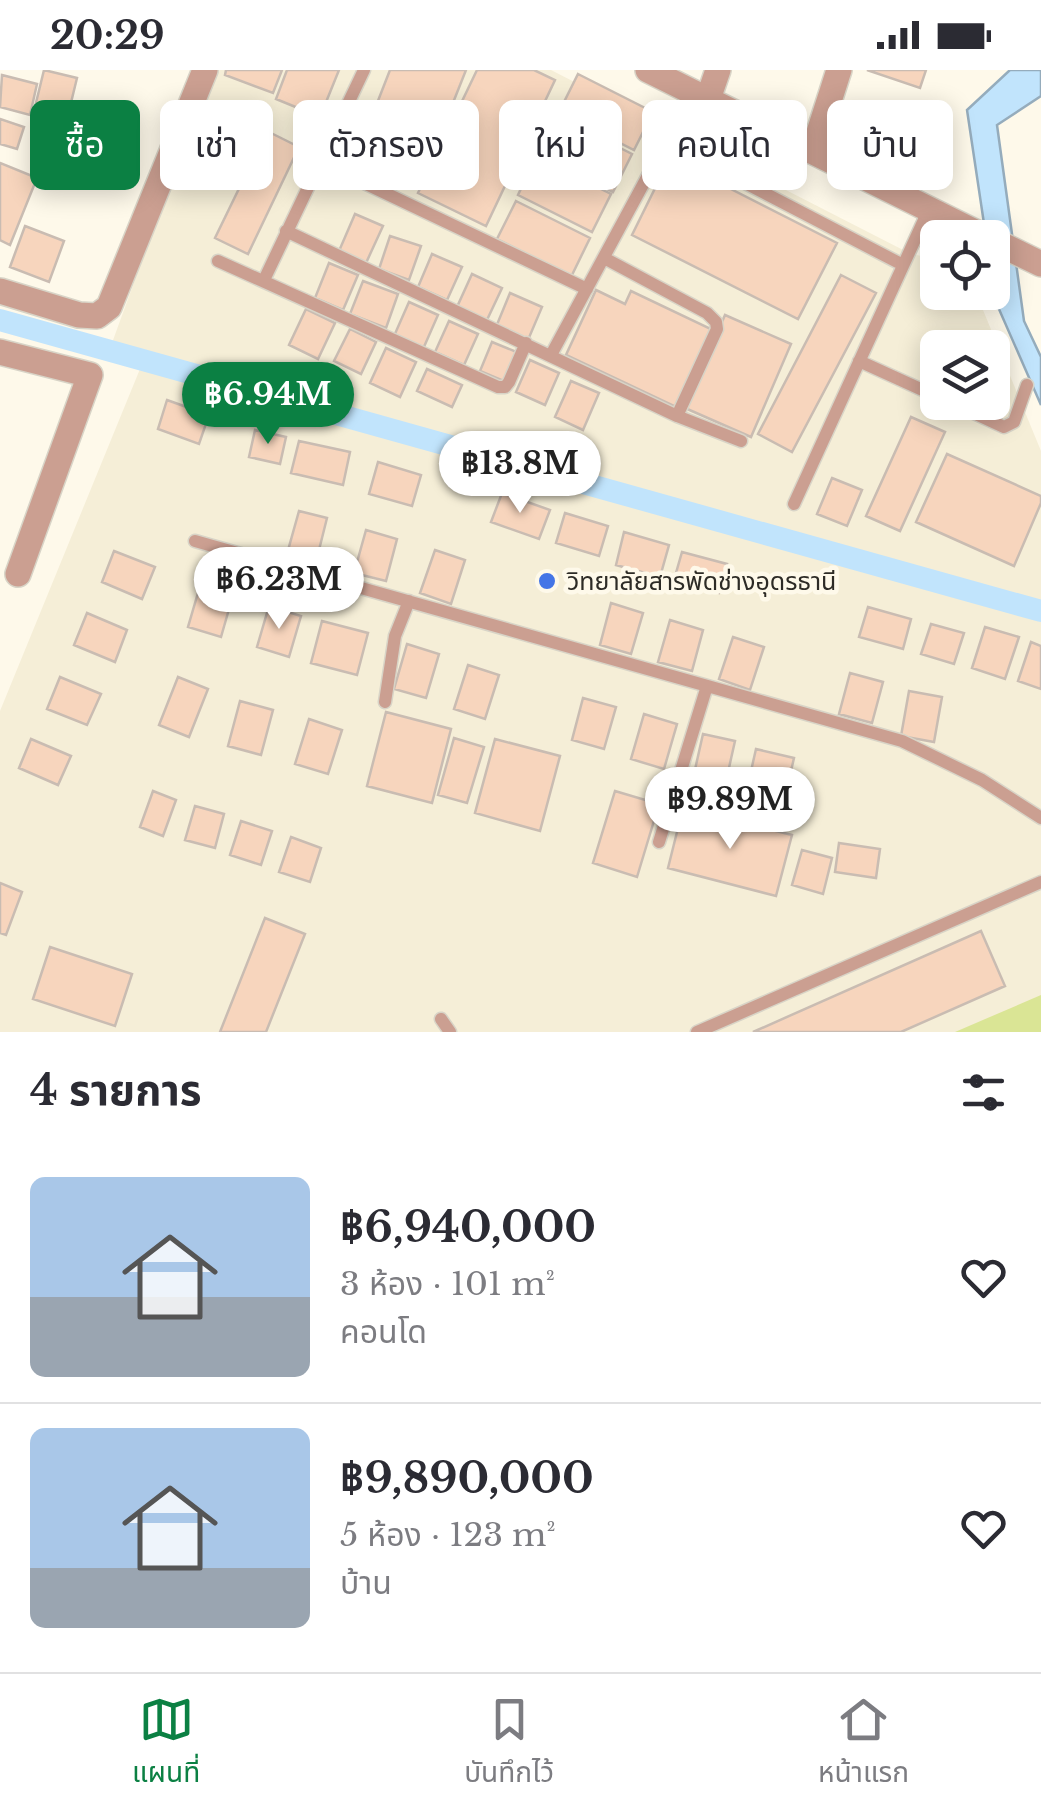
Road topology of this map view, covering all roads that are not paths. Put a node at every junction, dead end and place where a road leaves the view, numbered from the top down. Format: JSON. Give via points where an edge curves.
{"nodes":[{"id":1,"x":205,"y":70,"type":"edge"},
{"id":2,"x":364,"y":70,"type":"edge"},
{"id":3,"x":648,"y":70,"type":"edge"},
{"id":4,"x":718,"y":70,"type":"edge"},
{"id":5,"x":839,"y":70,"type":"edge"},
{"id":6,"x":700,"y":95,"type":"junction"},
{"id":7,"x":350,"y":100,"type":"edge"},
{"id":8,"x":696,"y":100,"type":"edge"},
{"id":9,"x":813,"y":151,"type":"junction"},
{"id":10,"x":642,"y":187,"type":"edge"},
{"id":11,"x":306,"y":190,"type":"edge"},
{"id":12,"x":379,"y":190,"type":"edge"},
{"id":13,"x":758,"y":190,"type":"edge"},
{"id":14,"x":929,"y":209,"type":"junction"},
{"id":15,"x":952,"y":220,"type":"edge"},
{"id":16,"x":286,"y":231,"type":"junction"},
{"id":17,"x":1010,"y":249,"type":"edge"},
{"id":18,"x":604,"y":258,"type":"junction"},
{"id":19,"x":218,"y":261,"type":"dead end"},
{"id":20,"x":1041,"y":264,"type":"edge"},
{"id":21,"x":903,"y":265,"type":"junction"},
{"id":22,"x":264,"y":280,"type":"junction"},
{"id":23,"x":587,"y":289,"type":"junction"},
{"id":24,"x":0,"y":291,"type":"edge"},
{"id":25,"x":526,"y":343,"type":"junction"},
{"id":26,"x":0,"y":352,"type":"edge"},
{"id":27,"x":552,"y":356,"type":"junction"},
{"id":28,"x":860,"y":361,"type":"junction"},
{"id":29,"x":1027,"y":385,"type":"dead end"},
{"id":30,"x":920,"y":389,"type":"edge"},
{"id":31,"x":677,"y":416,"type":"junction"},
{"id":32,"x":989,"y":420,"type":"edge"},
{"id":33,"x":741,"y":442,"type":"dead end"},
{"id":34,"x":794,"y":504,"type":"dead end"},
{"id":35,"x":195,"y":541,"type":"dead end"},
{"id":36,"x":18,"y":574,"type":"dead end"},
{"id":37,"x":409,"y":601,"type":"junction"},
{"id":38,"x":707,"y":686,"type":"junction"},
{"id":39,"x":385,"y":702,"type":"dead end"},
{"id":40,"x":1041,"y":818,"type":"edge"},
{"id":41,"x":659,"y":842,"type":"dead end"},
{"id":42,"x":1041,"y":882,"type":"edge"},
{"id":43,"x":441,"y":1019,"type":"dead end"},
{"id":44,"x":450,"y":1032,"type":"edge"},
{"id":45,"x":697,"y":1032,"type":"edge"}],
"edges":[{"from":1,"to":24,"type":"street","via":[[110,306],[96,316],[79,315]]},
{"from":2,"to":7,"type":"lane"},
{"from":3,"to":6,"type":"street"},
{"from":4,"to":6,"type":"street"},
{"from":5,"to":9,"type":"street"},
{"from":6,"to":8,"type":"lane"},
{"from":6,"to":9,"type":"street"},
{"from":9,"to":14,"type":"street"},
{"from":10,"to":18,"type":"lane"},
{"from":11,"to":16,"type":"lane"},
{"from":12,"to":23,"type":"lane"},
{"from":13,"to":21,"type":"lane"},
{"from":14,"to":15,"type":"street"},
{"from":14,"to":21,"type":"lane"},
{"from":16,"to":22,"type":"lane"},
{"from":16,"to":25,"type":"lane"},
{"from":17,"to":20,"type":"street"},
{"from":18,"to":23,"type":"lane"},
{"from":18,"to":31,"type":"lane","via":[[716,322]]},
{"from":19,"to":22,"type":"lane"},
{"from":21,"to":28,"type":"lane"},
{"from":22,"to":25,"type":"lane","via":[[498,387],[509,382]]},
{"from":23,"to":27,"type":"lane"},
{"from":25,"to":27,"type":"lane"},
{"from":26,"to":36,"type":"street","via":[[90,375]]},
{"from":27,"to":31,"type":"lane"},
{"from":28,"to":30,"type":"lane"},
{"from":28,"to":34,"type":"lane"},
{"from":29,"to":32,"type":"lane","via":[[1014,422],[1004,427]]},
{"from":31,"to":33,"type":"lane"},
{"from":35,"to":37,"type":"lane"},
{"from":37,"to":38,"type":"lane"},
{"from":37,"to":39,"type":"lane"},
{"from":38,"to":40,"type":"lane","via":[[902,742],[982,780]]},
{"from":38,"to":41,"type":"lane"},
{"from":42,"to":45,"type":"lane"},
{"from":43,"to":44,"type":"lane"}]}
